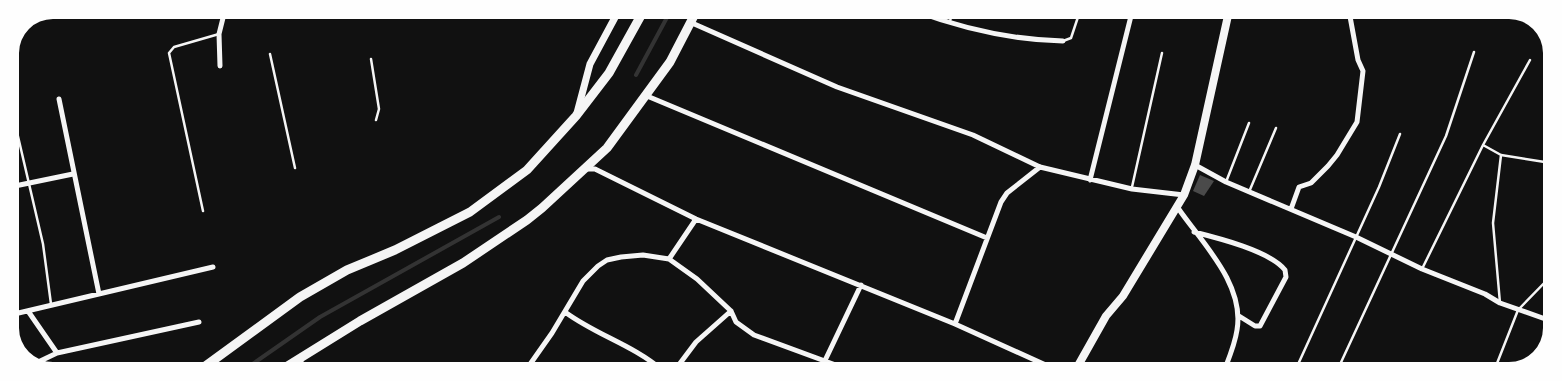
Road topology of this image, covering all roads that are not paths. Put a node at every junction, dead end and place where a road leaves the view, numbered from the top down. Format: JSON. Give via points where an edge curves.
{"nodes":[{"id":1,"x":222,"y":19,"type":"edge"},
{"id":2,"x":615,"y":19,"type":"edge"},
{"id":3,"x":639,"y":19,"type":"edge"},
{"id":4,"x":694,"y":19,"type":"edge"},
{"id":5,"x":940,"y":19,"type":"edge"},
{"id":6,"x":950,"y":19,"type":"edge"},
{"id":7,"x":1077,"y":19,"type":"edge"},
{"id":8,"x":1130,"y":19,"type":"edge"},
{"id":9,"x":1227,"y":19,"type":"edge"},
{"id":10,"x":1352,"y":19,"type":"edge"},
{"id":11,"x":949,"y":22,"type":"junction"},
{"id":12,"x":692,"y":23,"type":"junction"},
{"id":13,"x":218,"y":34,"type":"junction"},
{"id":14,"x":1063,"y":41,"type":"joint"},
{"id":15,"x":1474,"y":52,"type":"dead end"},
{"id":16,"x":1162,"y":53,"type":"dead end"},
{"id":17,"x":270,"y":54,"type":"dead end"},
{"id":18,"x":371,"y":60,"type":"dead end"},
{"id":19,"x":1530,"y":60,"type":"dead end"},
{"id":20,"x":220,"y":66,"type":"dead end"},
{"id":21,"x":647,"y":96,"type":"junction"},
{"id":22,"x":59,"y":99,"type":"dead end"},
{"id":23,"x":576,"y":116,"type":"junction"},
{"id":24,"x":376,"y":120,"type":"dead end"},
{"id":25,"x":1249,"y":123,"type":"dead end"},
{"id":26,"x":1276,"y":128,"type":"dead end"},
{"id":27,"x":1400,"y":134,"type":"dead end"},
{"id":28,"x":19,"y":138,"type":"edge"},
{"id":29,"x":1483,"y":145,"type":"junction"},
{"id":30,"x":1501,"y":155,"type":"junction"},
{"id":31,"x":1543,"y":162,"type":"edge"},
{"id":32,"x":1195,"y":165,"type":"junction"},
{"id":33,"x":1040,"y":167,"type":"junction"},
{"id":34,"x":294,"y":168,"type":"dead end"},
{"id":35,"x":586,"y":168,"type":"junction"},
{"id":36,"x":73,"y":174,"type":"junction"},
{"id":37,"x":1090,"y":180,"type":"junction"},
{"id":38,"x":1226,"y":182,"type":"junction"},
{"id":39,"x":30,"y":183,"type":"junction"},
{"id":40,"x":19,"y":185,"type":"edge"},
{"id":41,"x":1132,"y":189,"type":"junction"},
{"id":42,"x":1249,"y":192,"type":"junction"},
{"id":43,"x":1184,"y":195,"type":"junction"},
{"id":44,"x":1178,"y":208,"type":"junction"},
{"id":45,"x":1291,"y":209,"type":"junction"},
{"id":46,"x":203,"y":211,"type":"dead end"},
{"id":47,"x":696,"y":219,"type":"junction"},
{"id":48,"x":1194,"y":232,"type":"junction"},
{"id":49,"x":1356,"y":237,"type":"junction"},
{"id":50,"x":987,"y":238,"type":"junction"},
{"id":51,"x":1390,"y":254,"type":"junction"},
{"id":52,"x":669,"y":259,"type":"junction"},
{"id":53,"x":213,"y":267,"type":"dead end"},
{"id":54,"x":1422,"y":270,"type":"junction"},
{"id":55,"x":1543,"y":284,"type":"edge"},
{"id":56,"x":861,"y":285,"type":"junction"},
{"id":57,"x":99,"y":294,"type":"junction"},
{"id":58,"x":1500,"y":303,"type":"junction"},
{"id":59,"x":51,"y":306,"type":"junction"},
{"id":60,"x":1518,"y":310,"type":"junction"},
{"id":61,"x":28,"y":311,"type":"junction"},
{"id":62,"x":731,"y":311,"type":"junction"},
{"id":63,"x":565,"y":312,"type":"junction"},
{"id":64,"x":19,"y":313,"type":"edge"},
{"id":65,"x":1239,"y":316,"type":"junction"},
{"id":66,"x":1543,"y":318,"type":"edge"},
{"id":67,"x":199,"y":322,"type":"dead end"},
{"id":68,"x":955,"y":324,"type":"junction"},
{"id":69,"x":57,"y":353,"type":"junction"},
{"id":70,"x":300,"y":359,"type":"junction"},
{"id":71,"x":42,"y":360,"type":"edge"},
{"id":72,"x":825,"y":361,"type":"joint"},
{"id":73,"x":211,"y":362,"type":"edge"},
{"id":74,"x":295,"y":362,"type":"edge"},
{"id":75,"x":301,"y":362,"type":"edge"},
{"id":76,"x":531,"y":362,"type":"edge"},
{"id":77,"x":652,"y":362,"type":"edge"},
{"id":78,"x":681,"y":362,"type":"edge"},
{"id":79,"x":1039,"y":362,"type":"edge"},
{"id":80,"x":1080,"y":362,"type":"edge"},
{"id":81,"x":1227,"y":362,"type":"edge"},
{"id":82,"x":1299,"y":362,"type":"edge"},
{"id":83,"x":1341,"y":362,"type":"edge"},
{"id":84,"x":1498,"y":362,"type":"edge"}],
"edges":[{"from":1,"to":13,"type":"street"},
{"from":2,"to":23,"type":"street","via":[[590,64]]},
{"from":3,"to":23,"type":"main road","via":[[609,73]]},
{"from":4,"to":12,"type":"main road"},
{"from":5,"to":11,"type":"street"},
{"from":6,"to":11,"type":"lane"},
{"from":7,"to":14,"type":"lane","via":[[1070,38]]},
{"from":8,"to":37,"type":"street"},
{"from":9,"to":32,"type":"main road"},
{"from":10,"to":45,"type":"street","via":[[1358,60],[1364,75],[1357,122],[1328,166],[1311,183],[1299,187]]},
{"from":11,"to":14,"type":"street","via":[[996,36]]},
{"from":12,"to":21,"type":"main road"},
{"from":12,"to":33,"type":"street","via":[[837,88],[973,136]]},
{"from":13,"to":20,"type":"street"},
{"from":13,"to":46,"type":"lane","via":[[174,47],[169,53]]},
{"from":15,"to":51,"type":"lane","via":[[1446,136]]},
{"from":16,"to":41,"type":"lane"},
{"from":17,"to":34,"type":"lane"},
{"from":18,"to":24,"type":"lane","via":[[379,109]]},
{"from":19,"to":29,"type":"lane"},
{"from":21,"to":35,"type":"main road","via":[[607,148]]},
{"from":21,"to":50,"type":"street"},
{"from":22,"to":36,"type":"street"},
{"from":23,"to":73,"type":"main road","via":[[527,170],[500,192],[470,212],[347,270],[300,297]]},
{"from":25,"to":38,"type":"lane"},
{"from":26,"to":42,"type":"lane"},
{"from":27,"to":49,"type":"lane"},
{"from":28,"to":39,"type":"lane"},
{"from":29,"to":30,"type":"lane"},
{"from":29,"to":54,"type":"lane"},
{"from":30,"to":31,"type":"lane"},
{"from":30,"to":58,"type":"lane","via":[[1493,223]]},
{"from":32,"to":38,"type":"street"},
{"from":32,"to":43,"type":"main road"},
{"from":33,"to":37,"type":"street"},
{"from":33,"to":50,"type":"street","via":[[1007,193]]},
{"from":35,"to":47,"type":"street","via":[[595,169]]},
{"from":35,"to":70,"type":"main road","via":[[527,220],[487,247]]},
{"from":36,"to":39,"type":"street"},
{"from":36,"to":57,"type":"street"},
{"from":37,"to":41,"type":"street"},
{"from":38,"to":42,"type":"street"},
{"from":39,"to":40,"type":"street"},
{"from":39,"to":59,"type":"lane"},
{"from":41,"to":43,"type":"street"},
{"from":42,"to":45,"type":"street"},
{"from":43,"to":44,"type":"main road"},
{"from":44,"to":48,"type":"street"},
{"from":44,"to":80,"type":"main road","via":[[1123,296],[1106,316]]},
{"from":45,"to":49,"type":"street"},
{"from":47,"to":52,"type":"street"},
{"from":47,"to":56,"type":"street"},
{"from":48,"to":65,"type":"street","via":[[1224,275]]},
{"from":48,"to":65,"type":"street","via":[[1231,242],[1286,270],[1286,276],[1260,326]]},
{"from":49,"to":51,"type":"street"},
{"from":49,"to":82,"type":"lane"},
{"from":50,"to":68,"type":"street"},
{"from":51,"to":54,"type":"street"},
{"from":51,"to":83,"type":"lane"},
{"from":52,"to":62,"type":"street"},
{"from":52,"to":63,"type":"street","via":[[643,255],[607,260],[583,281]]},
{"from":53,"to":57,"type":"street"},
{"from":54,"to":58,"type":"street"},
{"from":55,"to":60,"type":"lane"},
{"from":56,"to":68,"type":"street"},
{"from":56,"to":72,"type":"street"},
{"from":57,"to":59,"type":"street"},
{"from":58,"to":60,"type":"street"},
{"from":59,"to":61,"type":"street"},
{"from":60,"to":66,"type":"street"},
{"from":60,"to":84,"type":"lane"},
{"from":61,"to":64,"type":"street"},
{"from":61,"to":69,"type":"street"},
{"from":62,"to":72,"type":"street","via":[[736,322],[754,335]]},
{"from":62,"to":78,"type":"street","via":[[696,342]]},
{"from":63,"to":76,"type":"street"},
{"from":63,"to":77,"type":"street","via":[[596,333],[640,353]]},
{"from":65,"to":81,"type":"street"},
{"from":67,"to":69,"type":"street"},
{"from":68,"to":79,"type":"street"},
{"from":69,"to":71,"type":"street"},
{"from":70,"to":74,"type":"main road"},
{"from":70,"to":75,"type":"street"}]}
